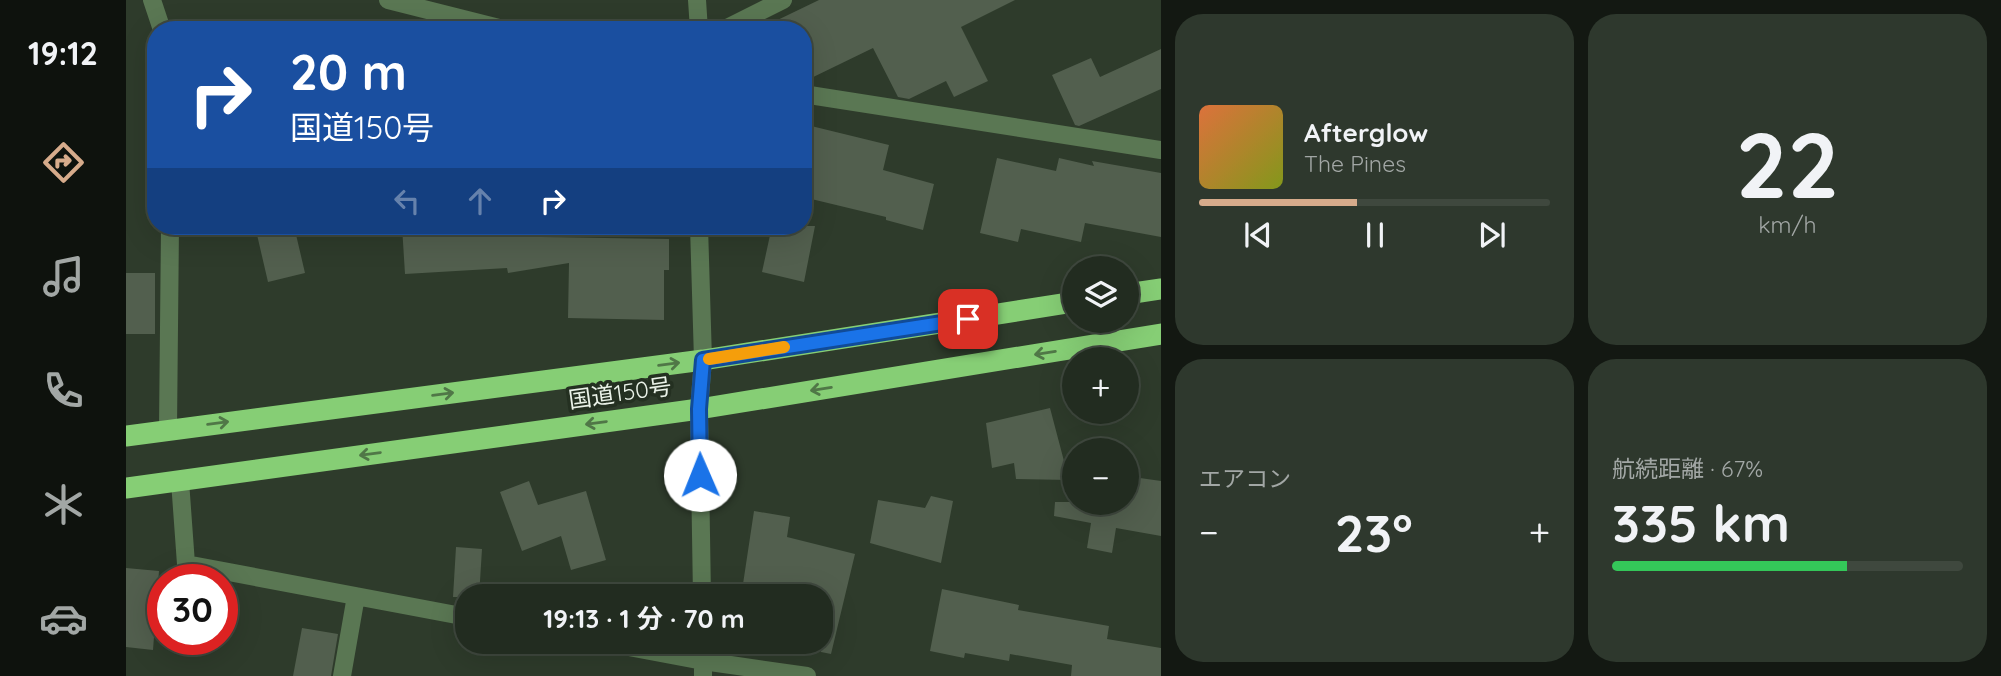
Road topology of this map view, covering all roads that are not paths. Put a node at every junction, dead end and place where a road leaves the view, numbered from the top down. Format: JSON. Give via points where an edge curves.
{"nodes":[{"id":1,"x":152,"y":0,"type":"edge"},
{"id":2,"x":387,"y":0,"type":"edge"},
{"id":3,"x":697,"y":0,"type":"edge"},
{"id":4,"x":783,"y":0,"type":"edge"},
{"id":5,"x":159,"y":21,"type":"edge"},
{"id":6,"x":472,"y":21,"type":"edge"},
{"id":7,"x":698,"y":21,"type":"edge"},
{"id":8,"x":741,"y":21,"type":"edge"},
{"id":9,"x":812,"y":95,"type":"edge"},
{"id":10,"x":1161,"y":150,"type":"edge"},
{"id":11,"x":170,"y":235,"type":"edge"},
{"id":12,"x":699,"y":235,"type":"edge"},
{"id":13,"x":1161,"y":289,"type":"edge"},
{"id":14,"x":1139,"y":292,"type":"edge"},
{"id":15,"x":1062,"y":304,"type":"edge"},
{"id":16,"x":1161,"y":334,"type":"edge"},
{"id":17,"x":703,"y":360,"type":"junction"},
{"id":18,"x":699,"y":409,"type":"junction"},
{"id":19,"x":168,"y":429,"type":"junction"},
{"id":20,"x":126,"y":436,"type":"edge"},
{"id":21,"x":180,"y":481,"type":"junction"},
{"id":22,"x":126,"y":488,"type":"edge"},
{"id":23,"x":702,"y":584,"type":"edge"},
{"id":24,"x":356,"y":596,"type":"junction"},
{"id":25,"x":455,"y":615,"type":"edge"},
{"id":26,"x":647,"y":654,"type":"edge"},
{"id":27,"x":703,"y":669,"type":"edge"},
{"id":28,"x":342,"y":676,"type":"edge"},
{"id":29,"x":807,"y":676,"type":"edge"}],
"edges":[{"from":1,"to":5,"type":"street"},
{"from":2,"to":6,"type":"street"},
{"from":3,"to":7,"type":"street"},
{"from":4,"to":8,"type":"street"},
{"from":9,"to":10,"type":"street"},
{"from":11,"to":19,"type":"street"},
{"from":12,"to":17,"type":"street"},
{"from":13,"to":14,"type":"highway"},
{"from":15,"to":17,"type":"highway","name":"国道150号"},
{"from":16,"to":18,"type":"highway","name":"国道150号","one_way":true},
{"from":17,"to":18,"type":"street"},
{"from":19,"to":17,"type":"highway","name":"国道150号","one_way":true},
{"from":18,"to":21,"type":"highway","name":"国道150号","one_way":true},
{"from":18,"to":23,"type":"street"},
{"from":19,"to":20,"type":"highway","name":"国道150号"},
{"from":21,"to":22,"type":"highway","name":"国道150号"},
{"from":21,"to":24,"type":"street","via":[[186,564]]},
{"from":24,"to":25,"type":"street"},
{"from":24,"to":28,"type":"street"},
{"from":26,"to":27,"type":"street"},
{"from":27,"to":29,"type":"street"}]}
